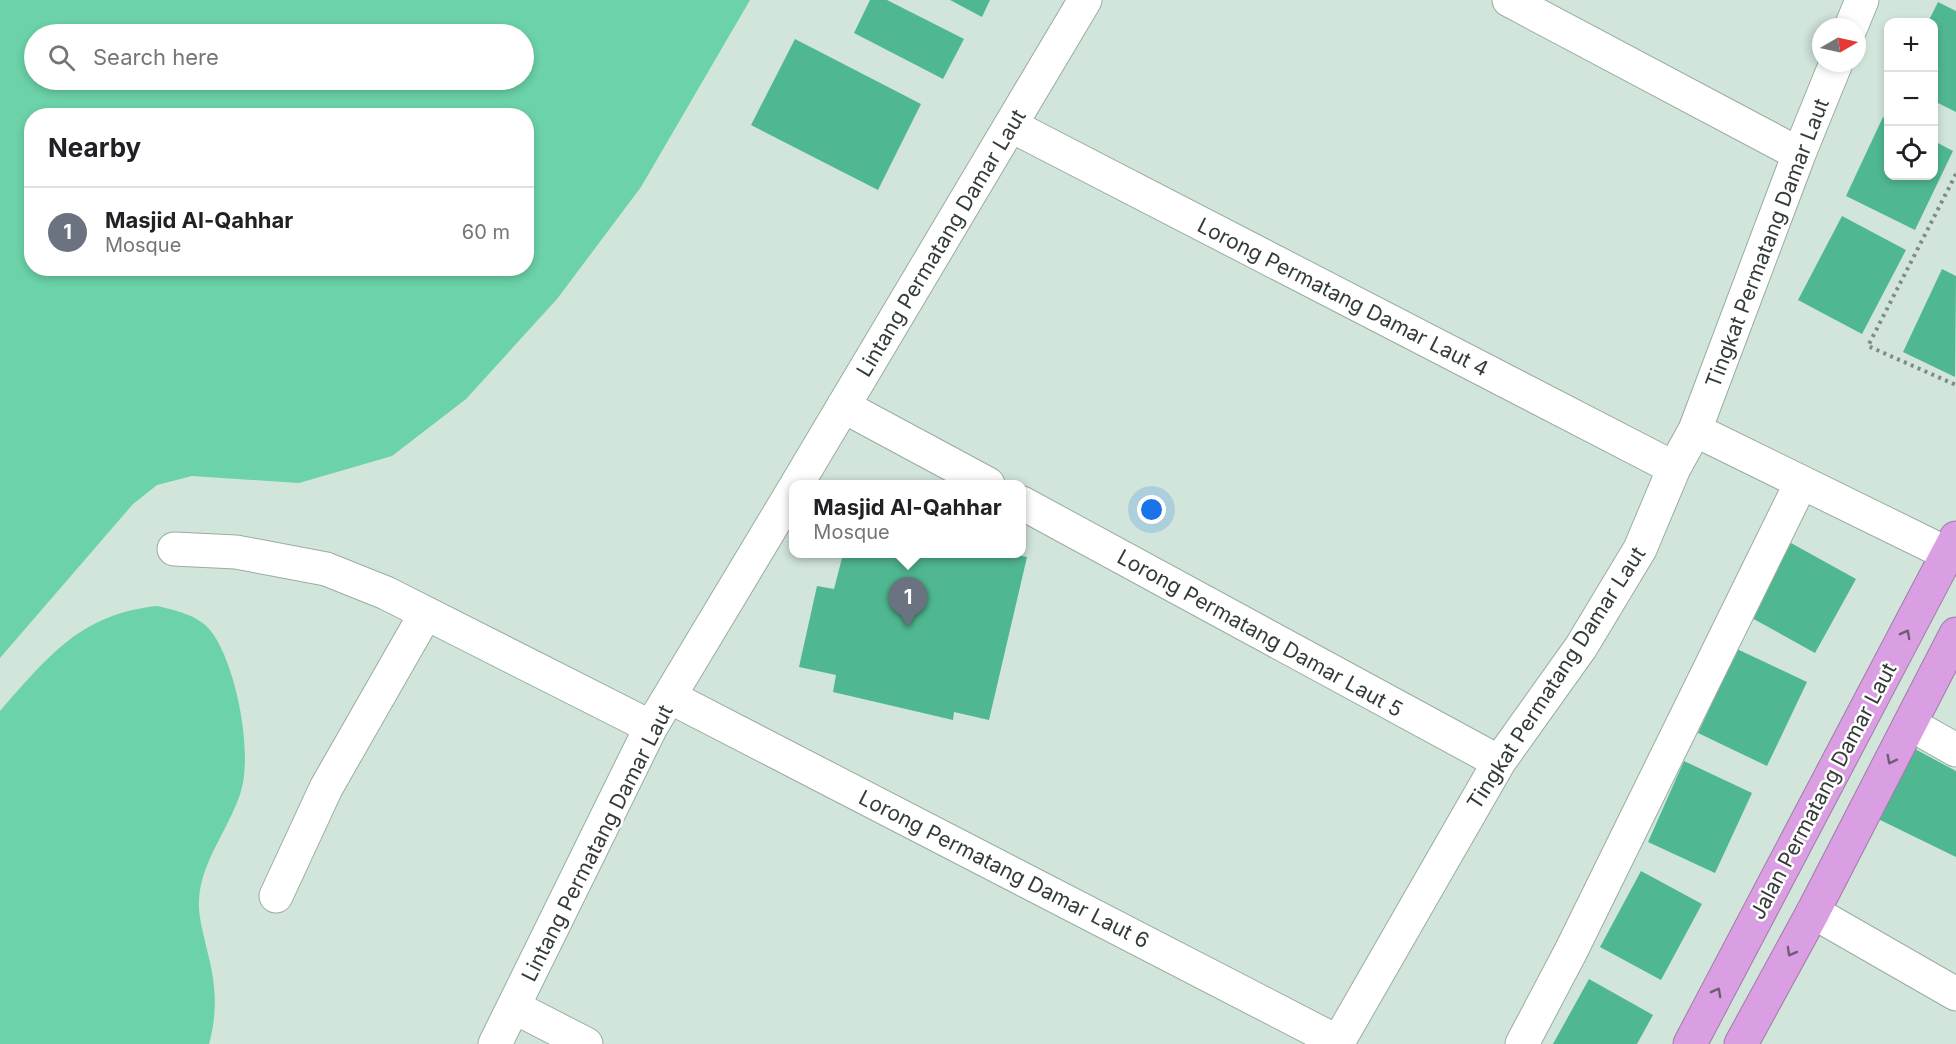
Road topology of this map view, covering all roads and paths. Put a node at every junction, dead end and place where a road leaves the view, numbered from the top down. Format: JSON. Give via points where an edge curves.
{"nodes":[{"id":1,"x":1084,"y":0,"type":"edge"},
{"id":2,"x":1509,"y":0,"type":"edge"},
{"id":3,"x":1862,"y":0,"type":"edge"},
{"id":4,"x":1855,"y":18,"type":"edge"},
{"id":5,"x":1832,"y":72,"type":"edge"},
{"id":6,"x":1012,"y":126,"type":"junction"},
{"id":7,"x":1798,"y":154,"type":"junction"},
{"id":8,"x":1956,"y":174,"type":"edge"},
{"id":9,"x":1956,"y":385,"type":"edge"},
{"id":10,"x":843,"y":406,"type":"junction"},
{"id":11,"x":1695,"y":430,"type":"junction"},
{"id":12,"x":1674,"y":468,"type":"junction"},
{"id":13,"x":799,"y":480,"type":"edge"},
{"id":14,"x":981,"y":480,"type":"edge"},
{"id":15,"x":1802,"y":483,"type":"junction"},
{"id":16,"x":789,"y":497,"type":"edge"},
{"id":17,"x":1026,"y":505,"type":"edge"},
{"id":18,"x":1952,"y":546,"type":"edge"},
{"id":19,"x":174,"y":549,"type":"dead end"},
{"id":20,"x":426,"y":614,"type":"junction"},
{"id":21,"x":1956,"y":634,"type":"edge"},
{"id":22,"x":670,"y":697,"type":"junction"},
{"id":23,"x":1910,"y":724,"type":"junction"},
{"id":24,"x":651,"y":727,"type":"junction"},
{"id":25,"x":1956,"y":750,"type":"edge"},
{"id":26,"x":1499,"y":762,"type":"junction"},
{"id":27,"x":276,"y":896,"type":"dead end"},
{"id":28,"x":1813,"y":912,"type":"junction"},
{"id":29,"x":1956,"y":994,"type":"edge"},
{"id":30,"x":514,"y":1007,"type":"junction"},
{"id":31,"x":1337,"y":1043,"type":"edge"},
{"id":32,"x":495,"y":1044,"type":"edge"},
{"id":33,"x":586,"y":1044,"type":"edge"},
{"id":34,"x":1522,"y":1044,"type":"edge"},
{"id":35,"x":1690,"y":1044,"type":"edge"},
{"id":36,"x":1741,"y":1044,"type":"edge"}],
"edges":[{"from":1,"to":6,"type":"street","name":"Lintang Permatang Damar Laut"},
{"from":2,"to":7,"type":"street"},
{"from":3,"to":4,"type":"street"},
{"from":5,"to":7,"type":"street","name":"Tingkat Permatang Damar Laut"},
{"from":6,"to":10,"type":"street","name":"Lintang Permatang Damar Laut"},
{"from":6,"to":12,"type":"street","name":"Lorong Permatang Damar Laut 4"},
{"from":7,"to":11,"type":"street","name":"Tingkat Permatang Damar Laut"},
{"from":8,"to":9,"type":"path","via":[[1868,346]]},
{"from":10,"to":13,"type":"street","name":"Lintang Permatang Damar Laut"},
{"from":10,"to":14,"type":"street"},
{"from":11,"to":12,"type":"street","name":"Tingkat Permatang Damar Laut"},
{"from":11,"to":15,"type":"street"},
{"from":12,"to":26,"type":"street","name":"Tingkat Permatang Damar Laut","via":[[1640,549],[1581,647]]},
{"from":15,"to":18,"type":"street"},
{"from":15,"to":34,"type":"street"},
{"from":16,"to":22,"type":"street","name":"Lintang Permatang Damar Laut"},
{"from":17,"to":26,"type":"street","name":"Lorong Permatang Damar Laut 5"},
{"from":35,"to":18,"type":"highway","name":"Jalan Permatang Damar Laut","one_way":true},
{"from":19,"to":20,"type":"street","via":[[236,552],[326,569]]},
{"from":20,"to":24,"type":"street"},
{"from":20,"to":27,"type":"street","via":[[326,788]]},
{"from":21,"to":23,"type":"highway"},
{"from":22,"to":24,"type":"street","name":"Lintang Permatang Damar Laut"},
{"from":22,"to":31,"type":"street","name":"Lorong Permatang Damar Laut 6"},
{"from":23,"to":25,"type":"street"},
{"from":23,"to":28,"type":"highway","one_way":true},
{"from":24,"to":30,"type":"street","name":"Lintang Permatang Damar Laut"},
{"from":26,"to":31,"type":"street","name":"Tingkat Permatang Damar Laut"},
{"from":28,"to":29,"type":"street"},
{"from":28,"to":36,"type":"highway","one_way":true},
{"from":30,"to":32,"type":"street","name":"Lintang Permatang Damar Laut"},
{"from":30,"to":33,"type":"street"}]}
